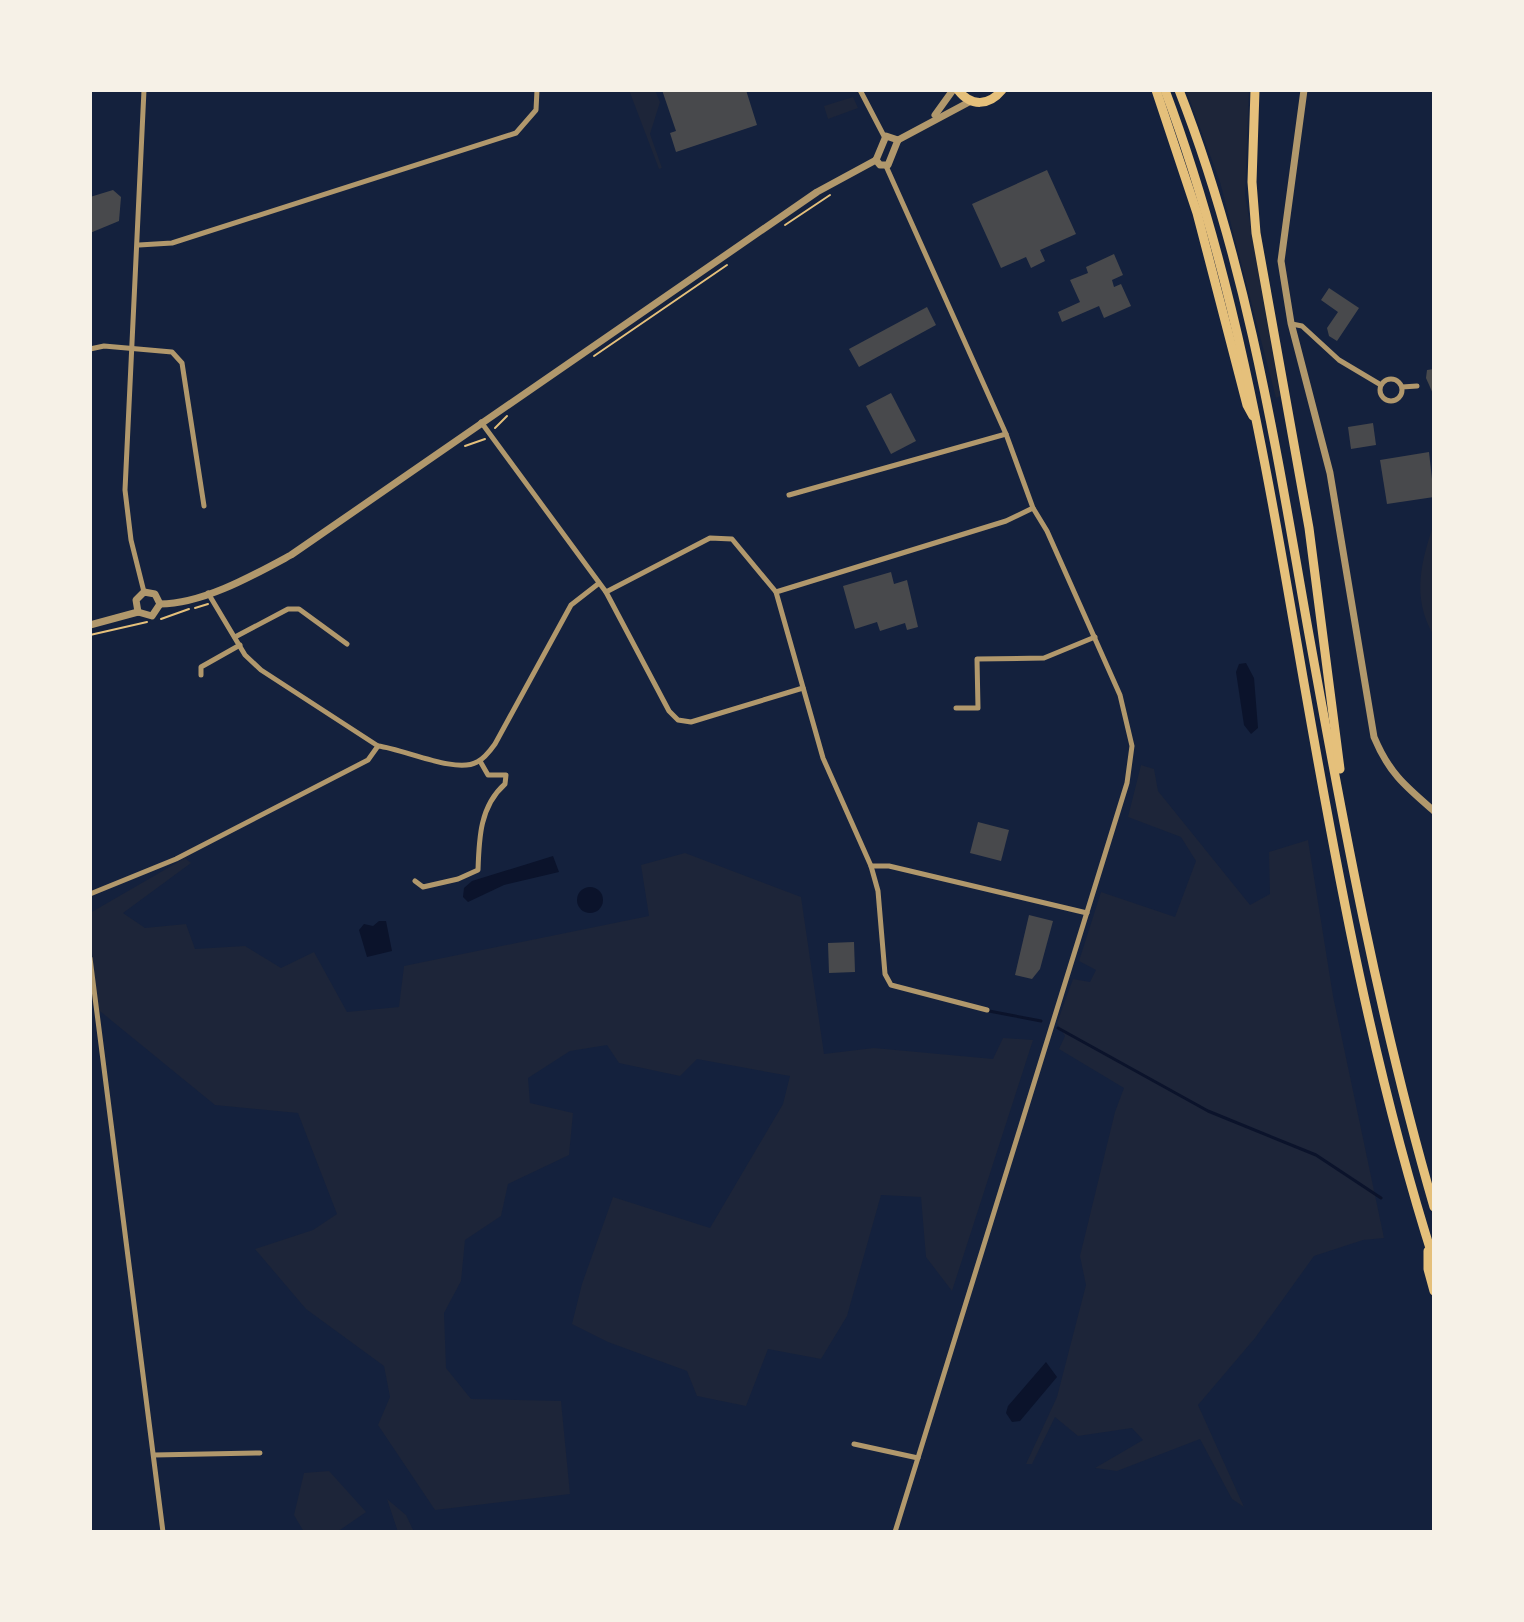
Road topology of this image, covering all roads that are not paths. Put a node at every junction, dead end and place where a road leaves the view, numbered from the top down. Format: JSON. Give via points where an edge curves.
{"nodes":[{"id":1,"x":144,"y":90,"type":"edge"},
{"id":2,"x":537,"y":90,"type":"edge"},
{"id":3,"x":860,"y":90,"type":"edge"},
{"id":4,"x":955,"y":90,"type":"edge"},
{"id":5,"x":1002,"y":90,"type":"edge"},
{"id":6,"x":1156,"y":90,"type":"edge"},
{"id":7,"x":1165,"y":90,"type":"edge"},
{"id":8,"x":1179,"y":90,"type":"edge"},
{"id":9,"x":1254,"y":90,"type":"edge"},
{"id":10,"x":1304,"y":90,"type":"edge"},
{"id":11,"x":971,"y":101,"type":"junction"},
{"id":12,"x":931,"y":120,"type":"junction"},
{"id":13,"x":884,"y":139,"type":"junction"},
{"id":14,"x":898,"y":143,"type":"junction"},
{"id":15,"x":877,"y":157,"type":"junction"},
{"id":16,"x":889,"y":163,"type":"junction"},
{"id":17,"x":139,"y":245,"type":"junction"},
{"id":18,"x":1291,"y":323,"type":"junction"},
{"id":19,"x":131,"y":348,"type":"junction"},
{"id":20,"x":90,"y":349,"type":"edge"},
{"id":21,"x":1381,"y":385,"type":"junction"},
{"id":22,"x":1417,"y":386,"type":"dead end"},
{"id":23,"x":1402,"y":387,"type":"junction"},
{"id":24,"x":481,"y":422,"type":"junction"},
{"id":25,"x":1258,"y":425,"type":"junction"},
{"id":26,"x":1006,"y":434,"type":"junction"},
{"id":27,"x":789,"y":495,"type":"dead end"},
{"id":28,"x":204,"y":506,"type":"dead end"},
{"id":29,"x":1033,"y":508,"type":"junction"},
{"id":30,"x":598,"y":584,"type":"junction"},
{"id":31,"x":144,"y":592,"type":"junction"},
{"id":32,"x":606,"y":592,"type":"junction"},
{"id":33,"x":776,"y":592,"type":"junction"},
{"id":34,"x":208,"y":593,"type":"junction"},
{"id":35,"x":160,"y":604,"type":"junction"},
{"id":36,"x":138,"y":612,"type":"junction"},
{"id":37,"x":90,"y":625,"type":"edge"},
{"id":38,"x":235,"y":637,"type":"junction"},
{"id":39,"x":1095,"y":637,"type":"junction"},
{"id":40,"x":347,"y":644,"type":"dead end"},
{"id":41,"x":240,"y":645,"type":"junction"},
{"id":42,"x":201,"y":675,"type":"dead end"},
{"id":43,"x":803,"y":688,"type":"junction"},
{"id":44,"x":956,"y":708,"type":"dead end"},
{"id":45,"x":378,"y":746,"type":"junction"},
{"id":46,"x":480,"y":761,"type":"junction"},
{"id":47,"x":1434,"y":811,"type":"edge"},
{"id":48,"x":1345,"y":820,"type":"junction"},
{"id":49,"x":871,"y":866,"type":"junction"},
{"id":50,"x":415,"y":881,"type":"dead end"},
{"id":51,"x":90,"y":894,"type":"edge"},
{"id":52,"x":1087,"y":913,"type":"junction"},
{"id":53,"x":90,"y":958,"type":"edge"},
{"id":54,"x":987,"y":1010,"type":"dead end"},
{"id":55,"x":1434,"y":1207,"type":"edge"},
{"id":56,"x":1428,"y":1243,"type":"junction"},
{"id":57,"x":1434,"y":1261,"type":"edge"},
{"id":58,"x":1434,"y":1291,"type":"edge"},
{"id":59,"x":854,"y":1444,"type":"dead end"},
{"id":60,"x":260,"y":1453,"type":"dead end"},
{"id":61,"x":154,"y":1455,"type":"junction"},
{"id":62,"x":918,"y":1458,"type":"junction"},
{"id":63,"x":163,"y":1532,"type":"edge"},
{"id":64,"x":895,"y":1532,"type":"edge"}],
"edges":[{"from":1,"to":17,"type":"street"},
{"from":2,"to":17,"type":"street","via":[[536,110],[516,133],[172,243]]},
{"from":3,"to":13,"type":"street"},
{"from":4,"to":11,"type":"main road"},
{"from":4,"to":12,"type":"street"},
{"from":5,"to":11,"type":"main road","via":[[988,102]]},
{"from":6,"to":25,"type":"main road","via":[[1197,213],[1247,405]]},
{"from":7,"to":25,"type":"main road","via":[[1211,225]]},
{"from":8,"to":48,"type":"main road","via":[[1213,185],[1256,348]]},
{"from":9,"to":48,"type":"main road","via":[[1256,233],[1309,528]]},
{"from":10,"to":18,"type":"street","via":[[1281,245]]},
{"from":11,"to":12,"type":"street"},
{"from":12,"to":14,"type":"street"},
{"from":13,"to":14,"type":"street","via":[[892,135]]},
{"from":13,"to":14,"type":"street","via":[[886,149]]},
{"from":13,"to":15,"type":"street"},
{"from":14,"to":16,"type":"street"},
{"from":15,"to":16,"type":"street"},
{"from":15,"to":16,"type":"street","via":[[887,152]]},
{"from":15,"to":24,"type":"street","via":[[817,192]]},
{"from":16,"to":26,"type":"street"},
{"from":17,"to":19,"type":"street"},
{"from":18,"to":21,"type":"street"},
{"from":18,"to":47,"type":"street","via":[[1330,473],[1374,737],[1386,765]]},
{"from":19,"to":20,"type":"street"},
{"from":19,"to":28,"type":"street","via":[[172,352],[182,363]]},
{"from":19,"to":31,"type":"street","via":[[125,490]]},
{"from":21,"to":23,"type":"street","via":[[1390,379]]},
{"from":21,"to":23,"type":"street","via":[[1381,395],[1390,401],[1399,397]]},
{"from":22,"to":23,"type":"street"},
{"from":24,"to":30,"type":"street"},
{"from":24,"to":34,"type":"street","via":[[291,555]]},
{"from":25,"to":56,"type":"main road","via":[[1352,935]]},
{"from":26,"to":27,"type":"street"},
{"from":26,"to":29,"type":"street"},
{"from":29,"to":33,"type":"street"},
{"from":29,"to":39,"type":"street"},
{"from":30,"to":32,"type":"street"},
{"from":30,"to":46,"type":"street","via":[[571,605],[495,744]]},
{"from":31,"to":35,"type":"street","via":[[155,594]]},
{"from":31,"to":36,"type":"street","via":[[136,600]]},
{"from":32,"to":33,"type":"street","via":[[710,538],[732,539]]},
{"from":32,"to":43,"type":"street","via":[[678,720],[691,722]]},
{"from":33,"to":43,"type":"street"},
{"from":34,"to":35,"type":"street"},
{"from":34,"to":38,"type":"street"},
{"from":35,"to":36,"type":"street","via":[[152,616]]},
{"from":36,"to":37,"type":"street"},
{"from":38,"to":40,"type":"street","via":[[288,609],[299,609]]},
{"from":38,"to":41,"type":"street"},
{"from":39,"to":44,"type":"street","via":[[1044,658],[977,659],[978,708]]},
{"from":39,"to":52,"type":"street","via":[[1120,695],[1132,746],[1127,783]]},
{"from":41,"to":42,"type":"street","via":[[201,667]]},
{"from":41,"to":45,"type":"street","via":[[261,670]]},
{"from":43,"to":49,"type":"street","via":[[823,758]]},
{"from":45,"to":46,"type":"street","via":[[451,764]]},
{"from":45,"to":51,"type":"street","via":[[368,760],[280,808]]},
{"from":46,"to":50,"type":"street","via":[[488,775],[506,775],[480,825],[478,870],[423,887]]},
{"from":48,"to":55,"type":"main road","via":[[1382,1002]]},
{"from":49,"to":52,"type":"street"},
{"from":49,"to":54,"type":"street","via":[[885,974],[891,985]]},
{"from":52,"to":62,"type":"street"},
{"from":53,"to":61,"type":"street"},
{"from":56,"to":57,"type":"main road"},
{"from":56,"to":58,"type":"main road"},
{"from":59,"to":62,"type":"street"},
{"from":60,"to":61,"type":"street"},
{"from":61,"to":63,"type":"street"},
{"from":62,"to":64,"type":"street"}]}
